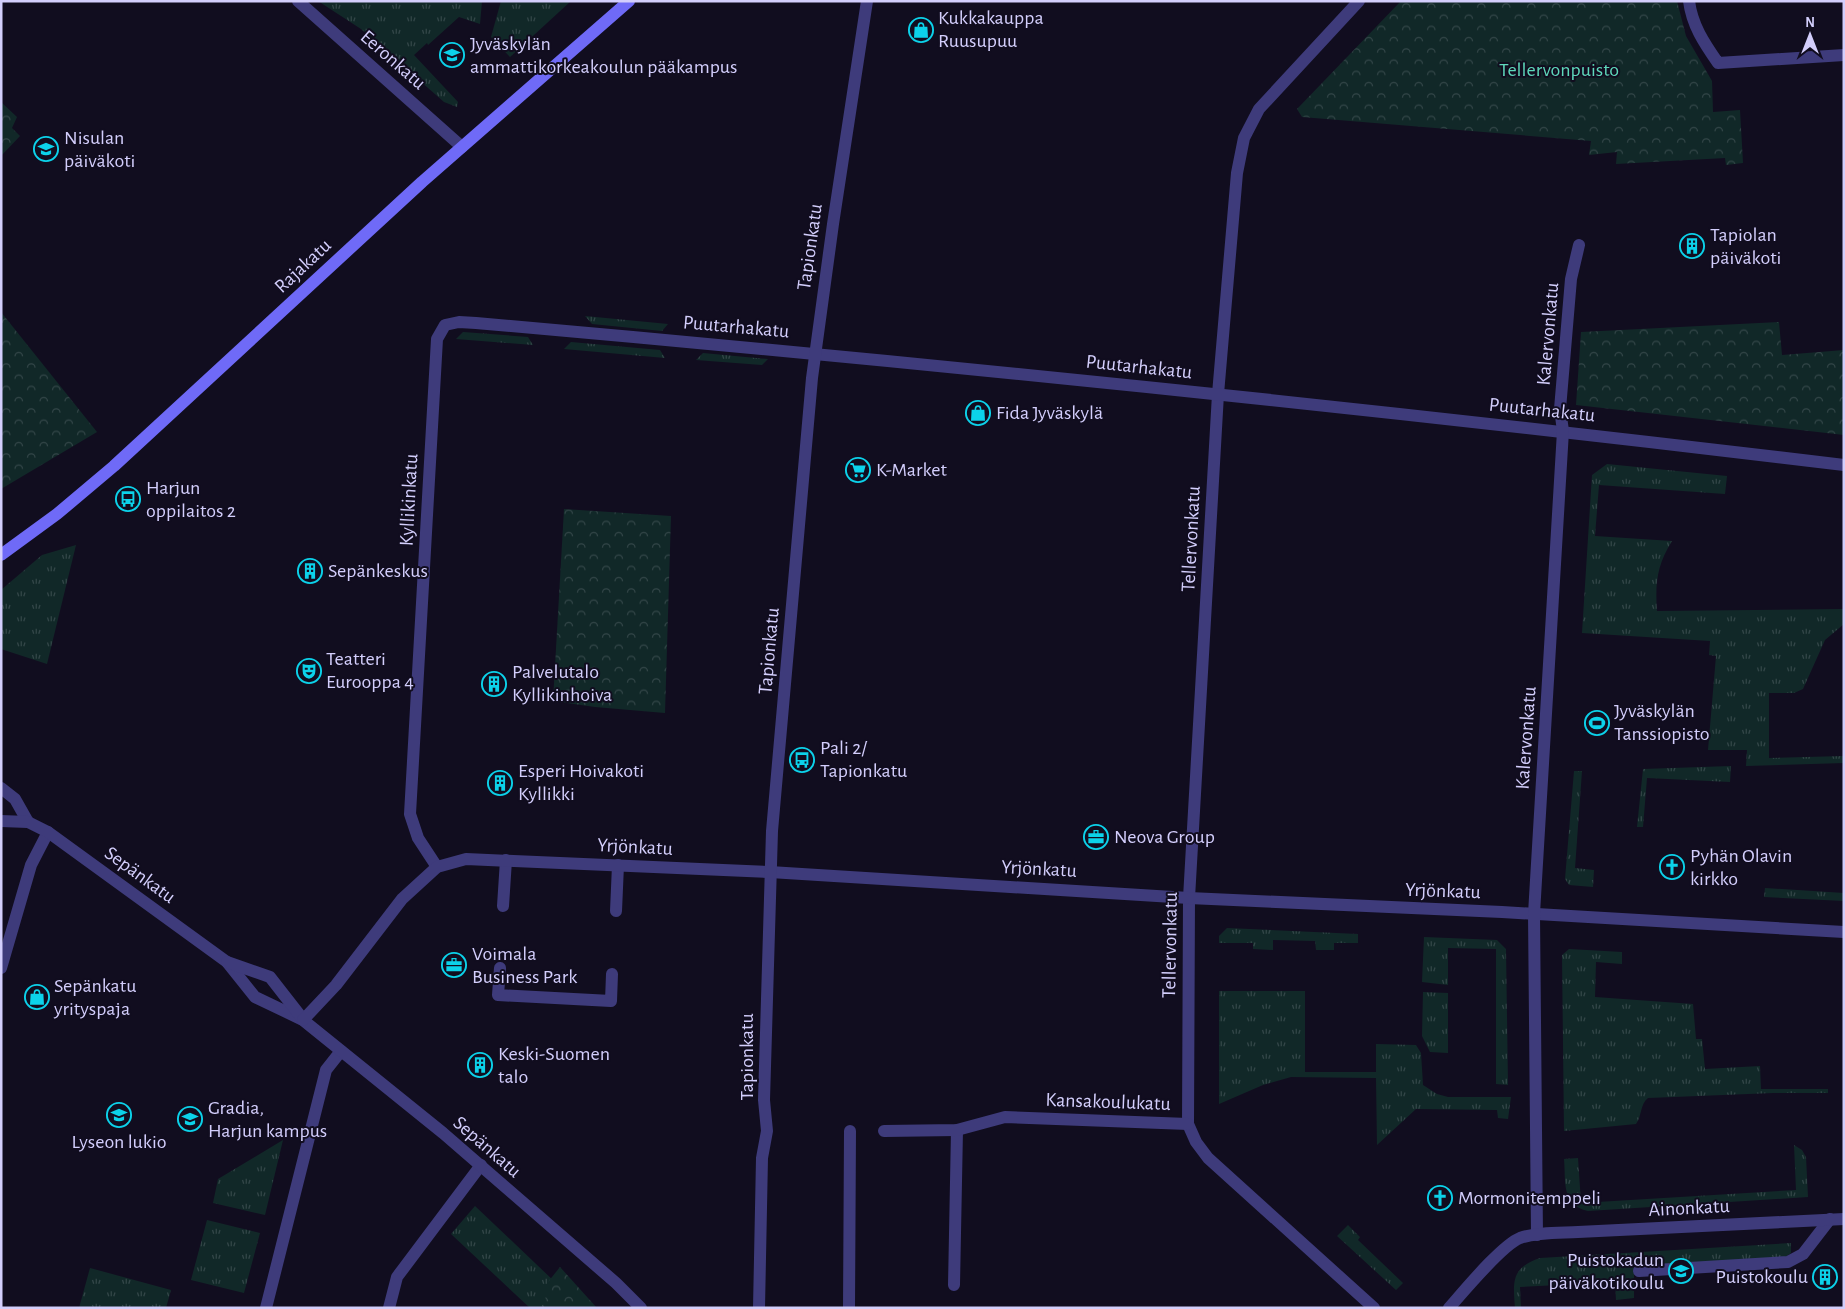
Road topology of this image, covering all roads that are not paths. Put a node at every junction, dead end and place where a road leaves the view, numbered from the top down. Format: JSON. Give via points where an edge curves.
{"nodes":[{"id":1,"x":298,"y":1,"type":"edge"},
{"id":2,"x":629,"y":1,"type":"edge"},
{"id":3,"x":867,"y":1,"type":"edge"},
{"id":4,"x":1359,"y":1,"type":"edge"},
{"id":5,"x":1689,"y":1,"type":"edge"},
{"id":6,"x":1844,"y":55,"type":"edge"},
{"id":7,"x":462,"y":147,"type":"junction"},
{"id":8,"x":1579,"y":245,"type":"dead end"},
{"id":9,"x":437,"y":339,"type":"joint"},
{"id":10,"x":814,"y":353,"type":"junction"},
{"id":11,"x":1218,"y":394,"type":"junction"},
{"id":12,"x":1564,"y":431,"type":"junction"},
{"id":13,"x":1844,"y":465,"type":"edge"},
{"id":14,"x":1,"y":555,"type":"edge"},
{"id":15,"x":1,"y":788,"type":"edge"},
{"id":16,"x":1,"y":821,"type":"edge"},
{"id":17,"x":28,"y":822,"type":"junction"},
{"id":18,"x":48,"y":832,"type":"junction"},
{"id":19,"x":506,"y":860,"type":"junction"},
{"id":20,"x":618,"y":864,"type":"junction"},
{"id":21,"x":437,"y":867,"type":"junction"},
{"id":22,"x":770,"y":872,"type":"junction"},
{"id":23,"x":1189,"y":898,"type":"junction"},
{"id":24,"x":503,"y":906,"type":"dead end"},
{"id":25,"x":616,"y":911,"type":"dead end"},
{"id":26,"x":1534,"y":914,"type":"junction"},
{"id":27,"x":1844,"y":932,"type":"edge"},
{"id":28,"x":227,"y":962,"type":"junction"},
{"id":29,"x":1,"y":968,"type":"edge"},
{"id":30,"x":500,"y":968,"type":"dead end"},
{"id":31,"x":612,"y":974,"type":"dead end"},
{"id":32,"x":303,"y":1020,"type":"junction"},
{"id":33,"x":341,"y":1051,"type":"junction"},
{"id":34,"x":1188,"y":1124,"type":"junction"},
{"id":35,"x":957,"y":1130,"type":"junction"},
{"id":36,"x":850,"y":1131,"type":"dead end"},
{"id":37,"x":884,"y":1131,"type":"dead end"},
{"id":38,"x":481,"y":1166,"type":"junction"},
{"id":39,"x":1830,"y":1219,"type":"junction"},
{"id":40,"x":1844,"y":1219,"type":"edge"},
{"id":41,"x":1537,"y":1235,"type":"junction"},
{"id":42,"x":1639,"y":1271,"type":"dead end"},
{"id":43,"x":954,"y":1285,"type":"dead end"},
{"id":44,"x":266,"y":1308,"type":"edge"},
{"id":45,"x":389,"y":1308,"type":"edge"},
{"id":46,"x":641,"y":1308,"type":"edge"},
{"id":47,"x":759,"y":1308,"type":"edge"},
{"id":48,"x":849,"y":1308,"type":"edge"},
{"id":49,"x":1374,"y":1308,"type":"edge"},
{"id":50,"x":1449,"y":1308,"type":"edge"}],
"edges":[{"from":1,"to":7,"type":"street","name":"Eeronkatu"},
{"from":2,"to":7,"type":"main road","name":"Rajakatu"},
{"from":3,"to":10,"type":"street","name":"Tapionkatu"},
{"from":4,"to":11,"type":"street","name":"Tellervonkatu","via":[[1259,109],[1244,138],[1237,173]]},
{"from":5,"to":6,"type":"street","via":[[1701,38],[1718,63]]},
{"from":7,"to":14,"type":"main road","name":"Rajakatu","via":[[114,466]]},
{"from":8,"to":12,"type":"street","name":"Kalervonkatu","via":[[1571,279],[1560,409]]},
{"from":9,"to":10,"type":"street","name":"Puutarhakatu","via":[[445,325],[459,322]]},
{"from":9,"to":21,"type":"street","name":"Kyllikinkatu","via":[[410,814],[418,838]]},
{"from":10,"to":11,"type":"street","name":"Puutarhakatu"},
{"from":10,"to":22,"type":"street","name":"Tapionkatu"},
{"from":11,"to":12,"type":"street","name":"Puutarhakatu"},
{"from":11,"to":23,"type":"street","name":"Tellervonkatu"},
{"from":12,"to":13,"type":"street","name":"Puutarhakatu"},
{"from":12,"to":26,"type":"street","name":"Kalervonkatu"},
{"from":15,"to":17,"type":"street","via":[[15,799]]},
{"from":16,"to":17,"type":"street","name":"Sepänkatu"},
{"from":17,"to":18,"type":"street","name":"Sepänkatu"},
{"from":18,"to":28,"type":"street","name":"Sepänkatu"},
{"from":18,"to":29,"type":"street","via":[[31,865]]},
{"from":19,"to":20,"type":"street","name":"Yrjönkatu"},
{"from":19,"to":21,"type":"street","name":"Yrjönkatu","via":[[466,859]]},
{"from":19,"to":24,"type":"street"},
{"from":20,"to":22,"type":"street","name":"Yrjönkatu"},
{"from":20,"to":25,"type":"street"},
{"from":21,"to":32,"type":"street","name":"Yrjönkatu","via":[[402,899],[336,985]]},
{"from":22,"to":23,"type":"street","name":"Yrjönkatu"},
{"from":22,"to":47,"type":"street","name":"Tapionkatu","via":[[764,1100],[767,1131],[762,1158]]},
{"from":23,"to":26,"type":"street","name":"Yrjönkatu"},
{"from":23,"to":34,"type":"street","name":"Tellervonkatu"},
{"from":26,"to":27,"type":"street","name":"Yrjönkatu"},
{"from":26,"to":41,"type":"street","name":"Kalervonkatu"},
{"from":28,"to":32,"type":"street","name":"Sepänkatu","via":[[255,996]]},
{"from":28,"to":32,"type":"street","name":"Sepänkatu","via":[[270,977]]},
{"from":30,"to":31,"type":"street","via":[[498,995],[545,998],[611,1001]]},
{"from":32,"to":33,"type":"street","name":"Sepänkatu"},
{"from":33,"to":38,"type":"street","name":"Sepänkatu"},
{"from":33,"to":44,"type":"street","via":[[326,1070]]},
{"from":34,"to":35,"type":"street","name":"Kansakoulukatu","via":[[1005,1117]]},
{"from":34,"to":49,"type":"street","name":"Kansakoulukatu","via":[[1208,1158]]},
{"from":35,"to":37,"type":"street","name":"Kansakoulukatu"},
{"from":35,"to":43,"type":"street"},
{"from":36,"to":48,"type":"street"},
{"from":38,"to":45,"type":"street","via":[[397,1277]]},
{"from":38,"to":46,"type":"street","name":"Sepänkatu"},
{"from":39,"to":40,"type":"street","name":"Ainonkatu"},
{"from":39,"to":41,"type":"street","name":"Ainonkatu"},
{"from":39,"to":42,"type":"street","via":[[1804,1254],[1788,1262]]},
{"from":41,"to":50,"type":"street","name":"Ainonkatu","via":[[1520,1238],[1506,1247]]}]}
